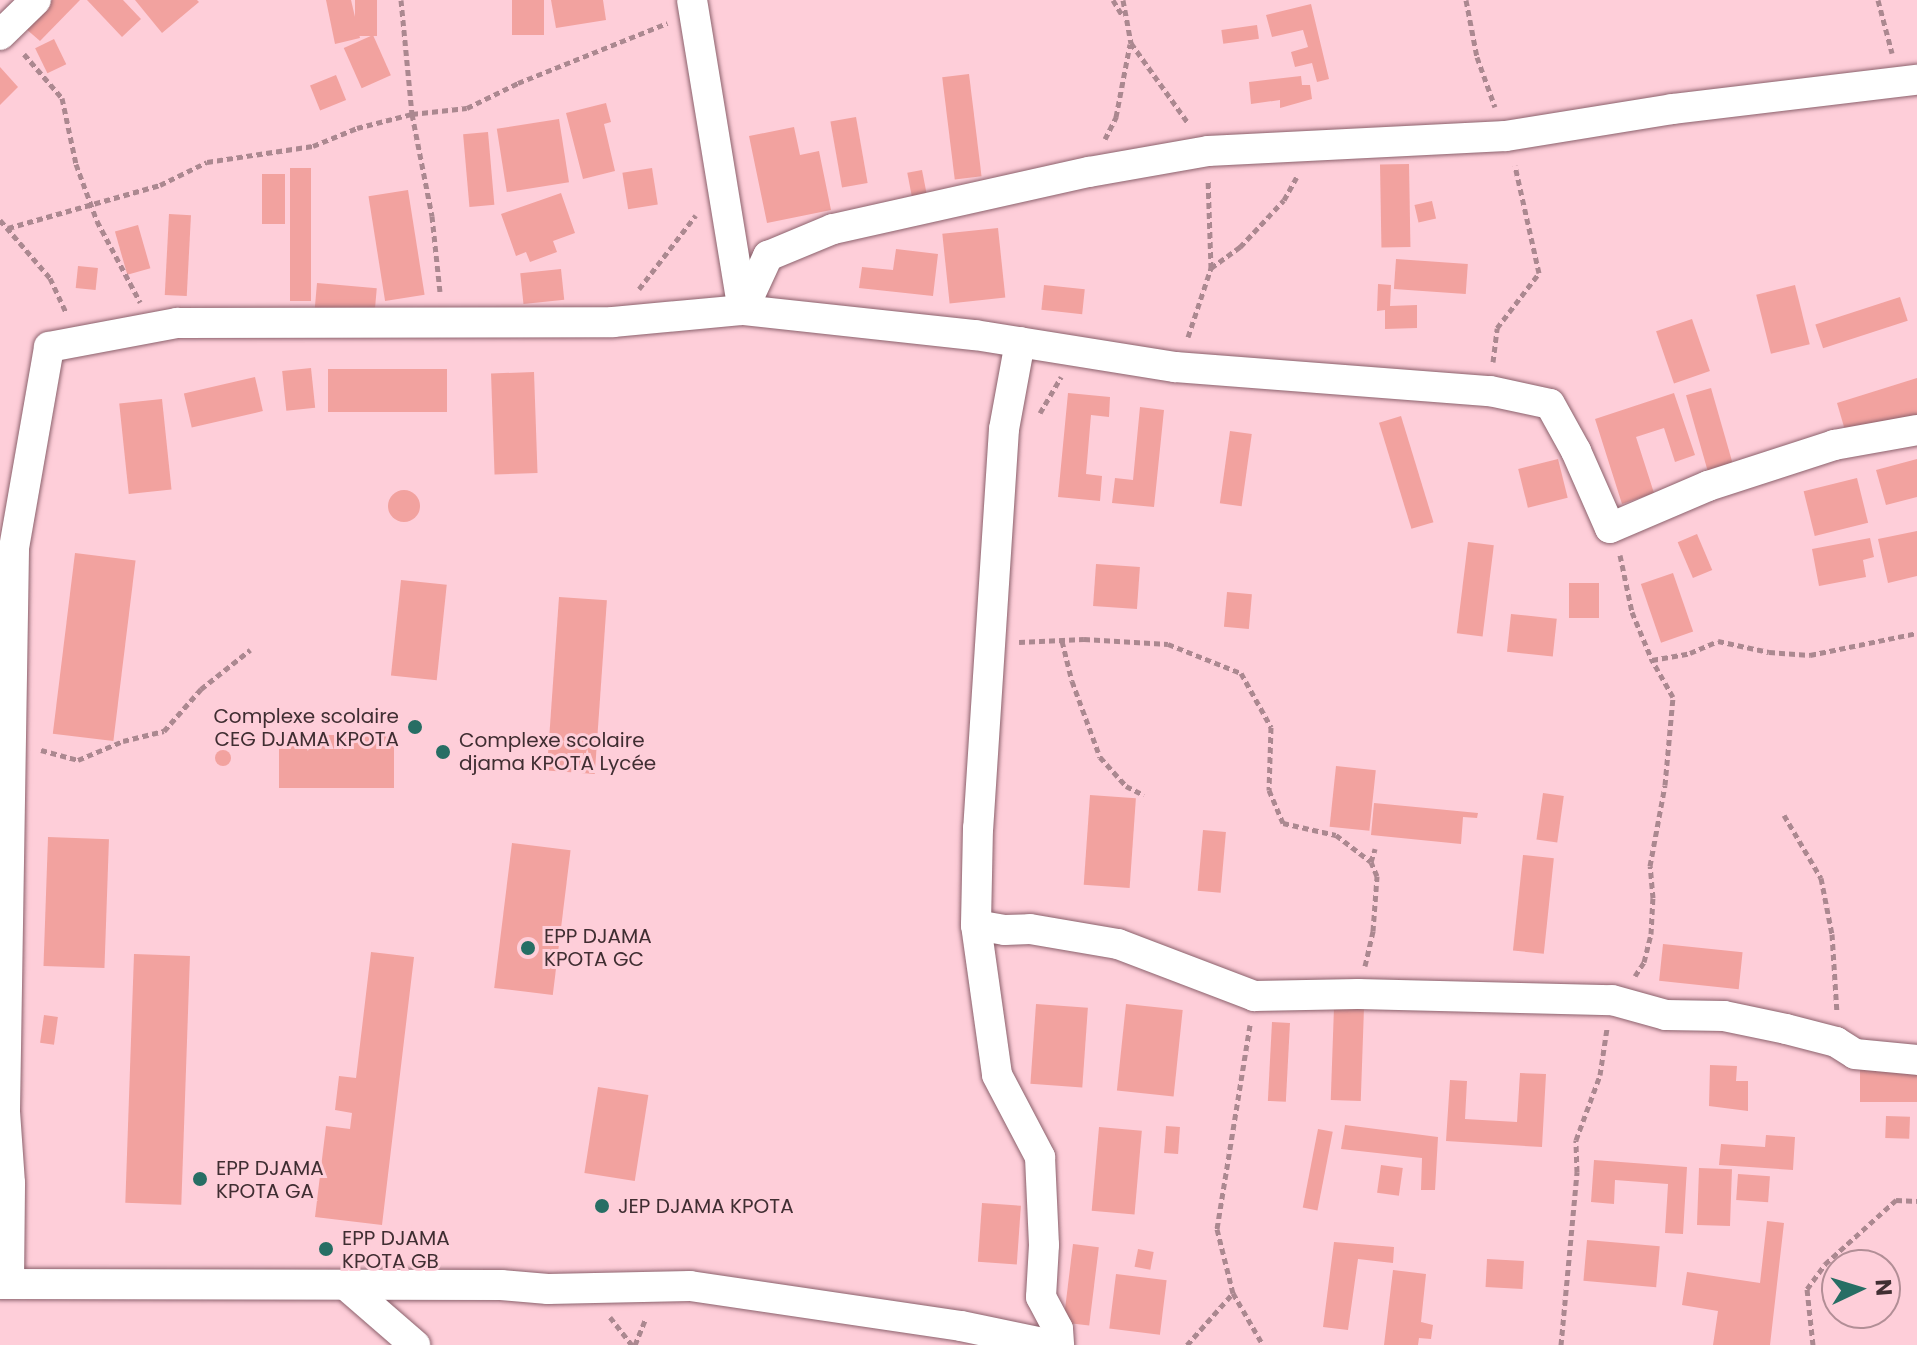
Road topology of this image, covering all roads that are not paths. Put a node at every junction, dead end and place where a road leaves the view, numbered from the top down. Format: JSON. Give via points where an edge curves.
{"nodes":[{"id":1,"x":36,"y":0,"type":"edge"},
{"id":2,"x":692,"y":6,"type":"edge"},
{"id":3,"x":2,"y":33,"type":"edge"},
{"id":4,"x":1909,"y":82,"type":"edge"},
{"id":5,"x":743,"y":310,"type":"junction"},
{"id":6,"x":1020,"y":342,"type":"junction"},
{"id":7,"x":1917,"y":430,"type":"edge"},
{"id":8,"x":4,"y":832,"type":"edge"},
{"id":9,"x":976,"y":925,"type":"junction"},
{"id":10,"x":3,"y":1054,"type":"edge"},
{"id":11,"x":1917,"y":1060,"type":"edge"},
{"id":12,"x":4,"y":1283,"type":"edge"},
{"id":13,"x":348,"y":1287,"type":"junction"},
{"id":14,"x":415,"y":1345,"type":"edge"},
{"id":15,"x":1052,"y":1345,"type":"edge"},
{"id":16,"x":1059,"y":1345,"type":"edge"}],
"edges":[{"from":1,"to":3,"type":"street"},
{"from":2,"to":5,"type":"street"},
{"from":4,"to":5,"type":"street","via":[[1672,109],[1506,136],[1208,151],[1089,172],[833,229],[768,256]]},
{"from":5,"to":6,"type":"street"},
{"from":5,"to":8,"type":"street","via":[[613,322],[177,323],[49,347],[14,548]]},
{"from":6,"to":7,"type":"street","via":[[1175,367],[1490,391],[1550,404],[1610,528],[1708,486],[1834,445]]},
{"from":6,"to":9,"type":"street","via":[[1004,429]]},
{"from":8,"to":10,"type":"street"},
{"from":9,"to":11,"type":"street","via":[[1118,944],[1254,996],[1612,1000],[1666,1015],[1724,1016],[1836,1042],[1855,1054]]},
{"from":9,"to":16,"type":"street","via":[[997,1075],[1040,1157],[1041,1297],[1058,1329]]},
{"from":10,"to":12,"type":"street"},
{"from":12,"to":13,"type":"street"},
{"from":13,"to":14,"type":"street"},
{"from":13,"to":15,"type":"street","via":[[690,1286],[961,1326]]}]}
